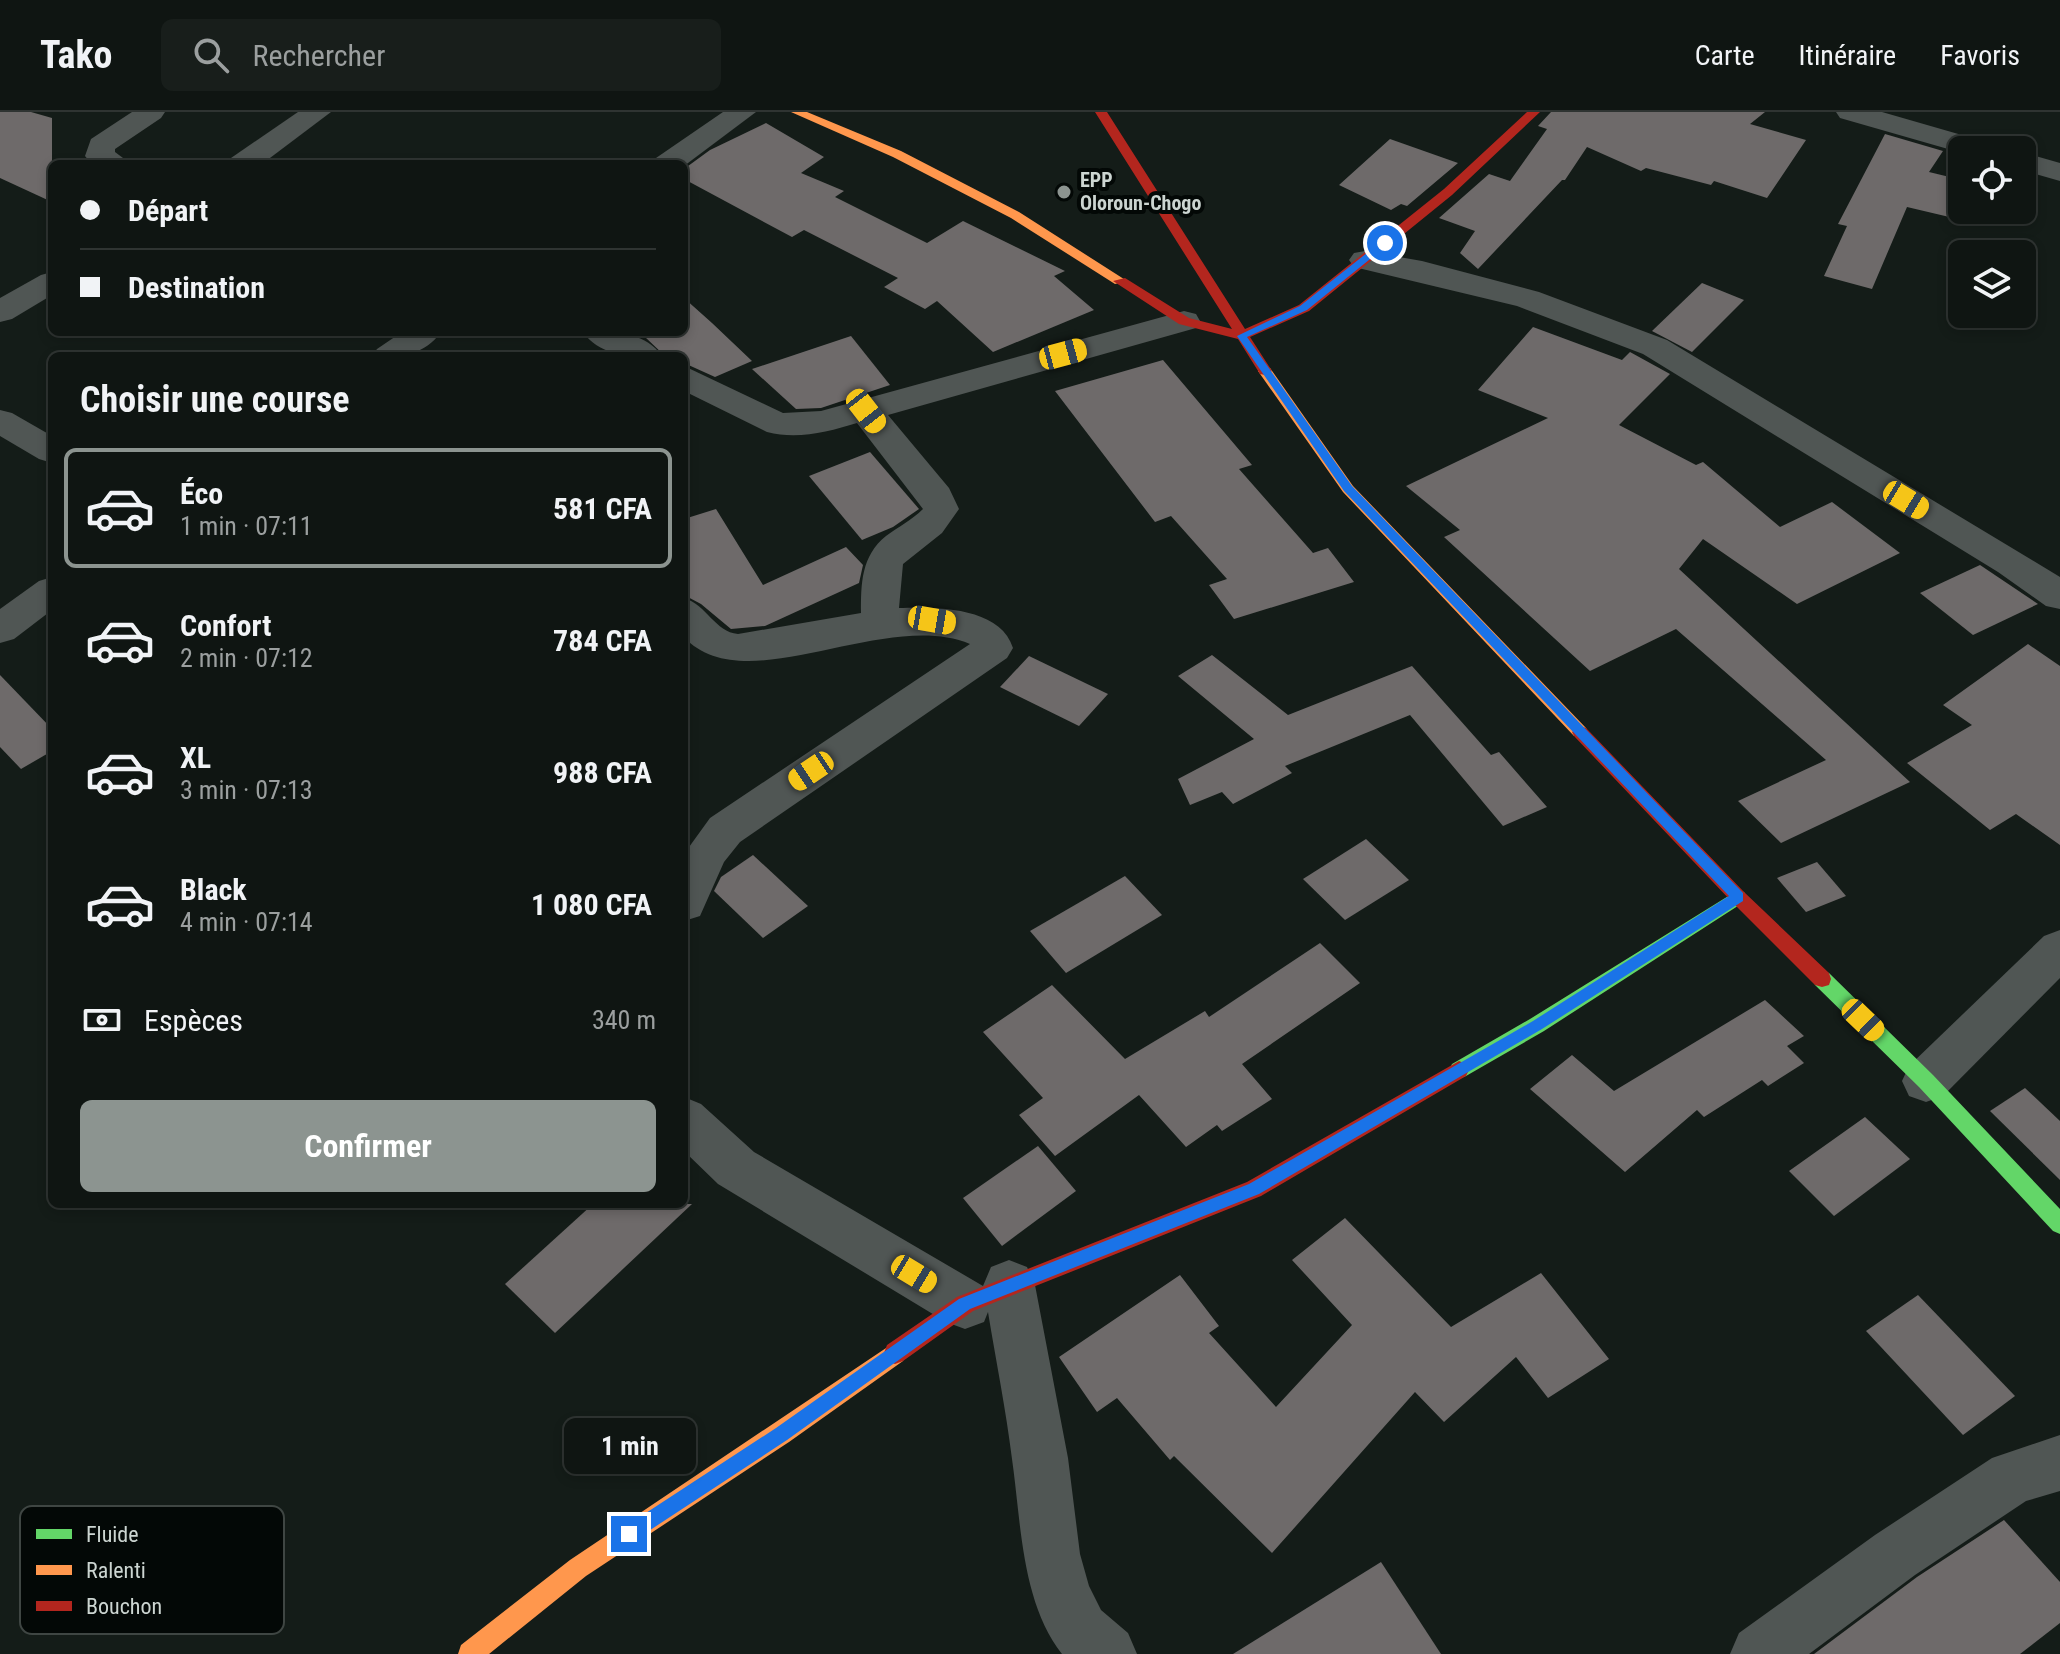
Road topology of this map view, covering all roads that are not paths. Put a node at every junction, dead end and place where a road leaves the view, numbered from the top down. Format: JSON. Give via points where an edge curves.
{"nodes":[{"id":1,"x":151,"y":112,"type":"edge"},
{"id":2,"x":317,"y":112,"type":"edge"},
{"id":3,"x":742,"y":112,"type":"edge"},
{"id":4,"x":797,"y":112,"type":"edge"},
{"id":5,"x":1101,"y":112,"type":"edge"},
{"id":6,"x":1534,"y":112,"type":"edge"},
{"id":7,"x":1850,"y":112,"type":"edge"},
{"id":8,"x":1948,"y":140,"type":"edge"},
{"id":9,"x":108,"y":160,"type":"edge"},
{"id":10,"x":248,"y":160,"type":"edge"},
{"id":11,"x":673,"y":160,"type":"edge"},
{"id":12,"x":2036,"y":165,"type":"edge"},
{"id":13,"x":2060,"y":172,"type":"edge"},
{"id":14,"x":1365,"y":260,"type":"junction"},
{"id":15,"x":48,"y":284,"type":"edge"},
{"id":16,"x":0,"y":312,"type":"edge"},
{"id":17,"x":1184,"y":321,"type":"junction"},
{"id":18,"x":418,"y":336,"type":"edge"},
{"id":19,"x":608,"y":336,"type":"edge"},
{"id":20,"x":1241,"y":336,"type":"junction"},
{"id":21,"x":395,"y":352,"type":"edge"},
{"id":22,"x":638,"y":352,"type":"edge"},
{"id":23,"x":688,"y":379,"type":"edge"},
{"id":24,"x":866,"y":411,"type":"junction"},
{"id":25,"x":0,"y":421,"type":"edge"},
{"id":26,"x":48,"y":449,"type":"edge"},
{"id":27,"x":48,"y":593,"type":"edge"},
{"id":28,"x":2060,"y":596,"type":"edge"},
{"id":29,"x":688,"y":616,"type":"edge"},
{"id":30,"x":880,"y":625,"type":"junction"},
{"id":31,"x":0,"y":629,"type":"edge"},
{"id":32,"x":688,"y":894,"type":"edge"},
{"id":33,"x":1738,"y":897,"type":"junction"},
{"id":34,"x":2060,"y":949,"type":"edge"},
{"id":35,"x":1926,"y":1081,"type":"junction"},
{"id":36,"x":688,"y":1123,"type":"edge"},
{"id":37,"x":2060,"y":1224,"type":"edge"},
{"id":38,"x":987,"y":1294,"type":"junction"},
{"id":39,"x":2060,"y":1463,"type":"edge"},
{"id":40,"x":470,"y":1654,"type":"edge"},
{"id":41,"x":1107,"y":1654,"type":"edge"},
{"id":42,"x":1760,"y":1654,"type":"edge"}],
"edges":[{"from":1,"to":9,"type":"street","via":[[101,145],[100,156]]},
{"from":2,"to":10,"type":"street"},
{"from":3,"to":11,"type":"street"},
{"from":4,"to":17,"type":"street","via":[[897,154],[1015,215]]},
{"from":5,"to":20,"type":"street"},
{"from":6,"to":14,"type":"street"},
{"from":7,"to":8,"type":"street"},
{"from":12,"to":13,"type":"street"},
{"from":14,"to":20,"type":"street","via":[[1304,308]]},
{"from":14,"to":28,"type":"street","via":[[1528,299],[1655,347]]},
{"from":15,"to":16,"type":"street"},
{"from":17,"to":20,"type":"street"},
{"from":17,"to":24,"type":"street"},
{"from":18,"to":21,"type":"street"},
{"from":19,"to":22,"type":"street"},
{"from":20,"to":33,"type":"street","via":[[1348,489]]},
{"from":23,"to":24,"type":"street","via":[[779,424],[822,422]]},
{"from":24,"to":30,"type":"street","via":[[941,509],[936,521],[885,559]]},
{"from":25,"to":26,"type":"street"},
{"from":27,"to":31,"type":"street"},
{"from":29,"to":30,"type":"street","via":[[714,644],[733,649]]},
{"from":30,"to":32,"type":"street","via":[[915,619],[950,623],[985,634],[993,648],[725,830],[706,853]]},
{"from":33,"to":35,"type":"street"},
{"from":33,"to":38,"type":"street","via":[[1537,1025],[1254,1189]]},
{"from":34,"to":35,"type":"street"},
{"from":35,"to":37,"type":"street"},
{"from":36,"to":38,"type":"street","via":[[736,1168]]},
{"from":38,"to":40,"type":"street","via":[[578,1568]]},
{"from":38,"to":41,"type":"street","via":[[1040,1458],[1051,1554],[1062,1593],[1080,1631]]},
{"from":39,"to":42,"type":"street","via":[[2012,1478]]}]}
